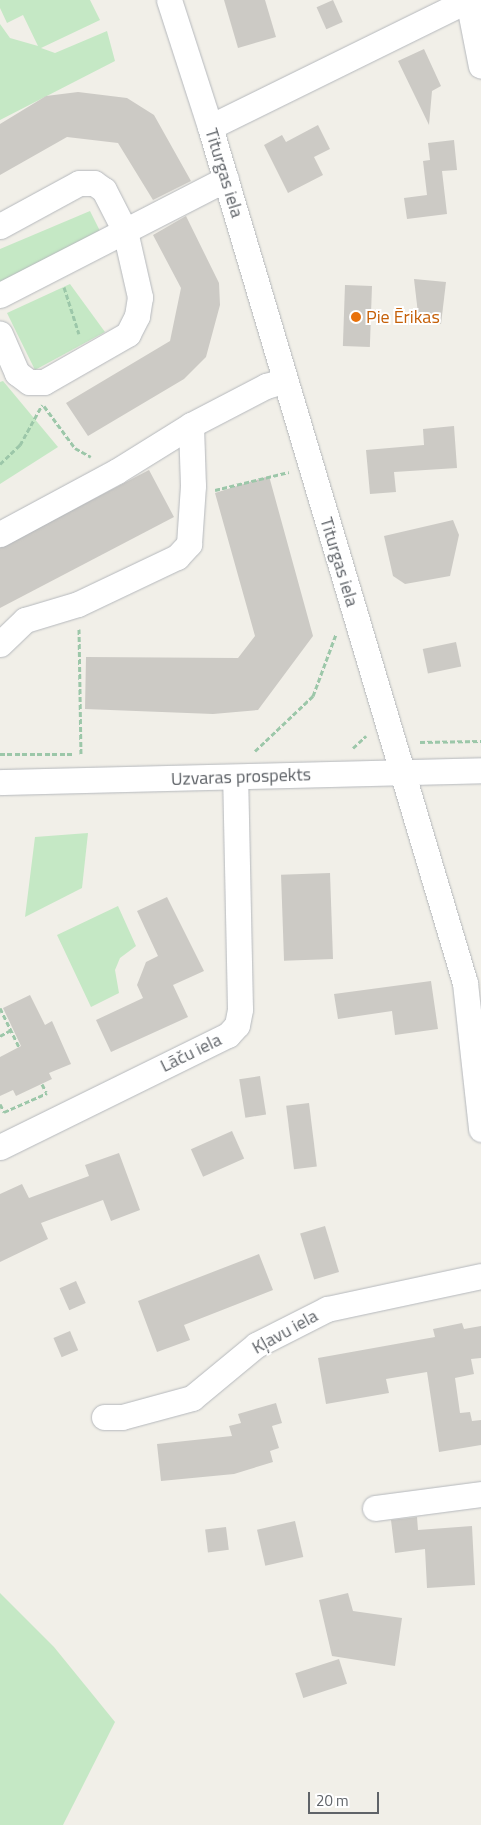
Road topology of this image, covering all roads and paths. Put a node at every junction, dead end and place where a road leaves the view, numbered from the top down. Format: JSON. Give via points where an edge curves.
{"nodes":[{"id":1,"x":168,"y":0,"type":"edge"},
{"id":2,"x":468,"y":0,"type":"edge"},
{"id":3,"x":481,"y":66,"type":"edge"},
{"id":4,"x":210,"y":128,"type":"junction"},
{"id":5,"x":226,"y":179,"type":"junction"},
{"id":6,"x":0,"y":226,"type":"edge"},
{"id":7,"x":125,"y":231,"type":"junction"},
{"id":8,"x":58,"y":265,"type":"junction"},
{"id":9,"x":0,"y":295,"type":"edge"},
{"id":10,"x":0,"y":334,"type":"edge"},
{"id":11,"x":87,"y":358,"type":"junction"},
{"id":12,"x":283,"y":381,"type":"junction"},
{"id":13,"x":43,"y":393,"type":"junction"},
{"id":14,"x":191,"y":425,"type":"junction"},
{"id":15,"x":288,"y":462,"type":"dead end"},
{"id":16,"x":0,"y":464,"type":"edge"},
{"id":17,"x":117,"y":471,"type":"junction"},
{"id":18,"x":291,"y":471,"type":"junction"},
{"id":19,"x":294,"y":481,"type":"dead end"},
{"id":20,"x":204,"y":493,"type":"dead end"},
{"id":21,"x":0,"y":534,"type":"edge"},
{"id":22,"x":78,"y":604,"type":"junction"},
{"id":23,"x":333,"y":624,"type":"dead end"},
{"id":24,"x":336,"y":633,"type":"junction"},
{"id":25,"x":338,"y":641,"type":"dead end"},
{"id":26,"x":0,"y":644,"type":"edge"},
{"id":27,"x":364,"y":728,"type":"dead end"},
{"id":28,"x":378,"y":736,"type":"junction"},
{"id":29,"x":481,"y":741,"type":"edge"},
{"id":30,"x":349,"y":750,"type":"dead end"},
{"id":31,"x":244,"y":752,"type":"dead end"},
{"id":32,"x":254,"y":752,"type":"junction"},
{"id":33,"x":264,"y":752,"type":"dead end"},
{"id":34,"x":0,"y":754,"type":"edge"},
{"id":35,"x":81,"y":754,"type":"junction"},
{"id":36,"x":90,"y":754,"type":"dead end"},
{"id":37,"x":481,"y":770,"type":"edge"},
{"id":38,"x":401,"y":772,"type":"junction"},
{"id":39,"x":235,"y":778,"type":"junction"},
{"id":40,"x":0,"y":782,"type":"edge"},
{"id":41,"x":0,"y":1008,"type":"edge"},
{"id":42,"x":11,"y":1030,"type":"junction"},
{"id":43,"x":0,"y":1036,"type":"edge"},
{"id":44,"x":19,"y":1047,"type":"dead end"},
{"id":45,"x":46,"y":1092,"type":"dead end"},
{"id":46,"x":0,"y":1104,"type":"edge"},
{"id":47,"x":481,"y":1129,"type":"edge"},
{"id":48,"x":0,"y":1147,"type":"edge"},
{"id":49,"x":481,"y":1276,"type":"edge"},
{"id":50,"x":104,"y":1417,"type":"dead end"},
{"id":51,"x":481,"y":1494,"type":"edge"},
{"id":52,"x":375,"y":1508,"type":"dead end"}],
"edges":[{"from":1,"to":4,"type":"street","name":"Titurgas iela"},
{"from":2,"to":3,"type":"street"},
{"from":2,"to":4,"type":"street"},
{"from":4,"to":5,"type":"street","name":"Titurgas iela"},
{"from":5,"to":7,"type":"street"},
{"from":5,"to":12,"type":"street","name":"Titurgas iela"},
{"from":6,"to":7,"type":"street","via":[[79,183],[94,183],[104,190]]},
{"from":7,"to":8,"type":"street"},
{"from":7,"to":11,"type":"street","via":[[140,297],[137,316],[128,334]]},
{"from":8,"to":9,"type":"street"},
{"from":8,"to":11,"type":"path"},
{"from":10,"to":13,"type":"street","via":[[17,372]]},
{"from":11,"to":13,"type":"street"},
{"from":12,"to":14,"type":"street","via":[[266,386]]},
{"from":12,"to":28,"type":"street","name":"Titurgas iela"},
{"from":13,"to":16,"type":"path","via":[[20,445]]},
{"from":13,"to":17,"type":"path","via":[[75,448]]},
{"from":14,"to":17,"type":"street"},
{"from":14,"to":22,"type":"street","via":[[193,486],[189,544],[177,557]]},
{"from":15,"to":18,"type":"path"},
{"from":17,"to":21,"type":"street"},
{"from":18,"to":19,"type":"path"},
{"from":18,"to":20,"type":"path"},
{"from":22,"to":26,"type":"street","via":[[25,620]]},
{"from":22,"to":35,"type":"path"},
{"from":23,"to":24,"type":"path"},
{"from":24,"to":25,"type":"path"},
{"from":24,"to":32,"type":"path","via":[[313,696]]},
{"from":27,"to":28,"type":"path"},
{"from":28,"to":29,"type":"path","via":[[411,734],[422,744]]},
{"from":28,"to":30,"type":"path"},
{"from":28,"to":38,"type":"street","name":"Titurgas iela"},
{"from":31,"to":32,"type":"path"},
{"from":32,"to":33,"type":"path"},
{"from":34,"to":35,"type":"path"},
{"from":35,"to":36,"type":"path"},
{"from":37,"to":38,"type":"street","name":"Uzvaras prospekts"},
{"from":38,"to":39,"type":"street","name":"Uzvaras prospekts"},
{"from":38,"to":47,"type":"street","name":"Titurgas iela","via":[[465,983]]},
{"from":39,"to":40,"type":"street","name":"Uzvaras prospekts"},
{"from":39,"to":48,"type":"street","name":"Lāču iela","via":[[240,1009],[237,1025],[228,1035]]},
{"from":41,"to":42,"type":"path"},
{"from":42,"to":43,"type":"path"},
{"from":42,"to":44,"type":"path"},
{"from":45,"to":46,"type":"path","via":[[4,1112]]},
{"from":49,"to":50,"type":"street","name":"Kļavu iela","via":[[327,1309],[256,1345],[192,1398],[122,1417]]},
{"from":51,"to":52,"type":"street"}]}
